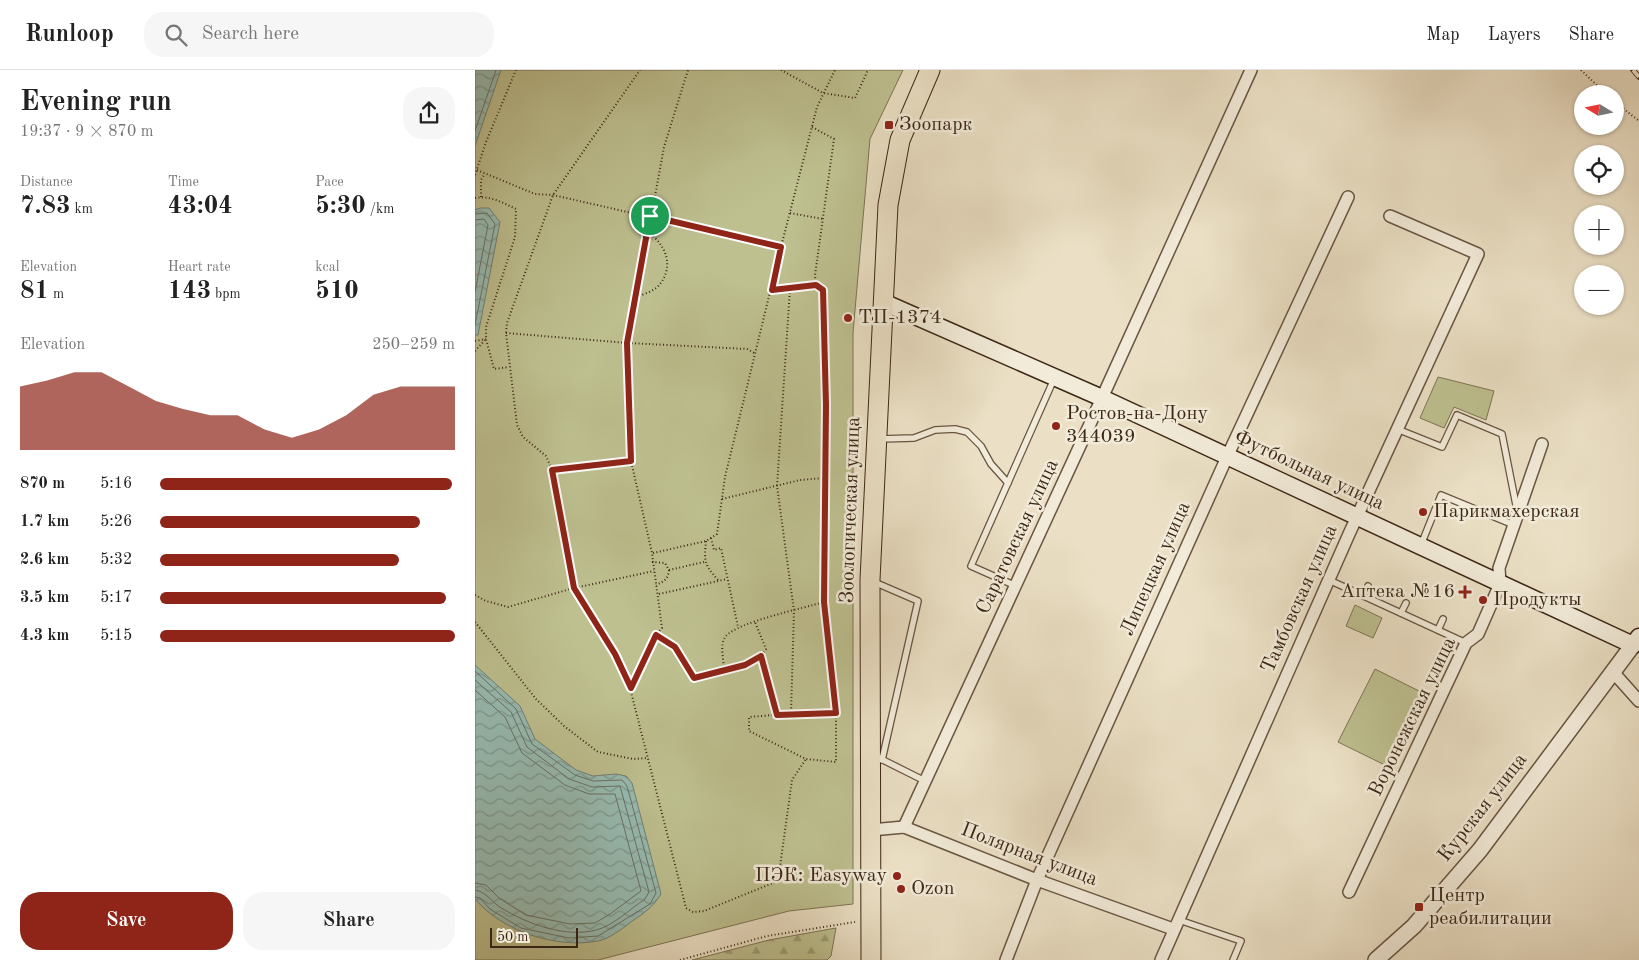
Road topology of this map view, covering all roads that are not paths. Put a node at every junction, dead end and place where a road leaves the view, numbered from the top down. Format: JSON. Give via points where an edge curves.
{"nodes":[{"id":1,"x":930,"y":70,"type":"edge"},
{"id":2,"x":1251,"y":70,"type":"edge"},
{"id":3,"x":1348,"y":197,"type":"dead end"},
{"id":4,"x":1390,"y":216,"type":"dead end"},
{"id":5,"x":883,"y":302,"type":"junction"},
{"id":6,"x":1055,"y":377,"type":"junction"},
{"id":7,"x":1102,"y":398,"type":"junction"},
{"id":8,"x":1397,"y":429,"type":"junction"},
{"id":9,"x":876,"y":440,"type":"junction"},
{"id":10,"x":1542,"y":444,"type":"dead end"},
{"id":11,"x":1227,"y":457,"type":"junction"},
{"id":12,"x":1008,"y":483,"type":"junction"},
{"id":13,"x":1357,"y":517,"type":"junction"},
{"id":14,"x":1515,"y":520,"type":"junction"},
{"id":15,"x":1420,"y":547,"type":"junction"},
{"id":16,"x":870,"y":580,"type":"junction"},
{"id":17,"x":1329,"y":580,"type":"junction"},
{"id":18,"x":1500,"y":584,"type":"junction"},
{"id":19,"x":1015,"y":586,"type":"junction"},
{"id":20,"x":1368,"y":586,"type":"dead end"},
{"id":21,"x":1363,"y":596,"type":"junction"},
{"id":22,"x":1406,"y":603,"type":"dead end"},
{"id":23,"x":1401,"y":613,"type":"junction"},
{"id":24,"x":1443,"y":619,"type":"dead end"},
{"id":25,"x":1438,"y":630,"type":"junction"},
{"id":26,"x":1637,"y":642,"type":"edge"},
{"id":27,"x":1467,"y":643,"type":"junction"},
{"id":28,"x":1613,"y":672,"type":"junction"},
{"id":29,"x":1639,"y":702,"type":"edge"},
{"id":30,"x":876,"y":757,"type":"junction"},
{"id":31,"x":925,"y":781,"type":"junction"},
{"id":32,"x":904,"y":828,"type":"junction"},
{"id":33,"x":871,"y":830,"type":"junction"},
{"id":34,"x":1037,"y":880,"type":"junction"},
{"id":35,"x":1349,"y":892,"type":"dead end"},
{"id":36,"x":1175,"y":924,"type":"junction"},
{"id":37,"x":871,"y":960,"type":"edge"},
{"id":38,"x":1006,"y":960,"type":"edge"},
{"id":39,"x":1161,"y":960,"type":"edge"},
{"id":40,"x":1233,"y":960,"type":"edge"},
{"id":41,"x":1376,"y":960,"type":"edge"}],
"edges":[{"from":1,"to":5,"type":"main road","name":"Зоологическая улица","via":[[899,140],[888,205]]},
{"from":2,"to":7,"type":"street","name":"Саратовская улица"},
{"from":3,"to":11,"type":"street","name":"Липецкая улица"},
{"from":4,"to":8,"type":"street","name":"Тамбовская улица","via":[[1478,254]]},
{"from":5,"to":6,"type":"main road","name":"Футбольная улица"},
{"from":5,"to":9,"type":"main road","name":"Зоологическая улица"},
{"from":6,"to":7,"type":"main road","name":"Футбольная улица"},
{"from":6,"to":12,"type":"lane"},
{"from":7,"to":11,"type":"main road","name":"Футбольная улица"},
{"from":7,"to":19,"type":"street","name":"Саратовская улица"},
{"from":8,"to":13,"type":"street","name":"Тамбовская улица"},
{"from":8,"to":14,"type":"lane","via":[[1442,447],[1457,415],[1502,434]]},
{"from":9,"to":12,"type":"lane","via":[[914,438],[935,430],[967,432]]},
{"from":9,"to":16,"type":"main road","name":"Зоологическая улица"},
{"from":10,"to":14,"type":"street","name":"Воронежская улица"},
{"from":11,"to":13,"type":"main road","name":"Футбольная улица"},
{"from":11,"to":34,"type":"street","name":"Липецкая улица"},
{"from":12,"to":19,"type":"lane","via":[[971,566]]},
{"from":13,"to":15,"type":"main road","name":"Футбольная улица"},
{"from":13,"to":17,"type":"street","name":"Тамбовская улица"},
{"from":14,"to":15,"type":"lane","via":[[1441,495]]},
{"from":14,"to":18,"type":"street","name":"Воронежская улица","via":[[1499,568]]},
{"from":15,"to":18,"type":"main road","name":"Футбольная улица"},
{"from":16,"to":30,"type":"main road","name":"Зоологическая улица"},
{"from":16,"to":30,"type":"lane","via":[[917,601]]},
{"from":17,"to":21,"type":"lane"},
{"from":17,"to":36,"type":"street","name":"Тамбовская улица"},
{"from":18,"to":26,"type":"main road","name":"Футбольная улица"},
{"from":18,"to":27,"type":"street","name":"Воронежская улица","via":[[1478,634]]},
{"from":19,"to":31,"type":"street","name":"Саратовская улица"},
{"from":20,"to":21,"type":"lane"},
{"from":21,"to":23,"type":"lane"},
{"from":22,"to":23,"type":"lane"},
{"from":23,"to":25,"type":"lane"},
{"from":24,"to":25,"type":"lane"},
{"from":25,"to":27,"type":"lane"},
{"from":26,"to":28,"type":"street","name":"Курская улица"},
{"from":27,"to":35,"type":"street","name":"Воронежская улица"},
{"from":28,"to":29,"type":"street"},
{"from":28,"to":41,"type":"street","name":"Курская улица","via":[[1480,850],[1414,926]]},
{"from":30,"to":31,"type":"lane"},
{"from":30,"to":33,"type":"main road","name":"Зоологическая улица"},
{"from":31,"to":32,"type":"street","name":"Саратовская улица"},
{"from":32,"to":33,"type":"street","name":"Полярная улица"},
{"from":32,"to":34,"type":"street","name":"Полярная улица"},
{"from":33,"to":37,"type":"main road","name":"Зоологическая улица"},
{"from":34,"to":36,"type":"street","name":"Полярная улица"},
{"from":34,"to":38,"type":"street","name":"Липецкая улица"},
{"from":36,"to":39,"type":"street","name":"Тамбовская улица"},
{"from":36,"to":40,"type":"lane","via":[[1241,941]]}]}
